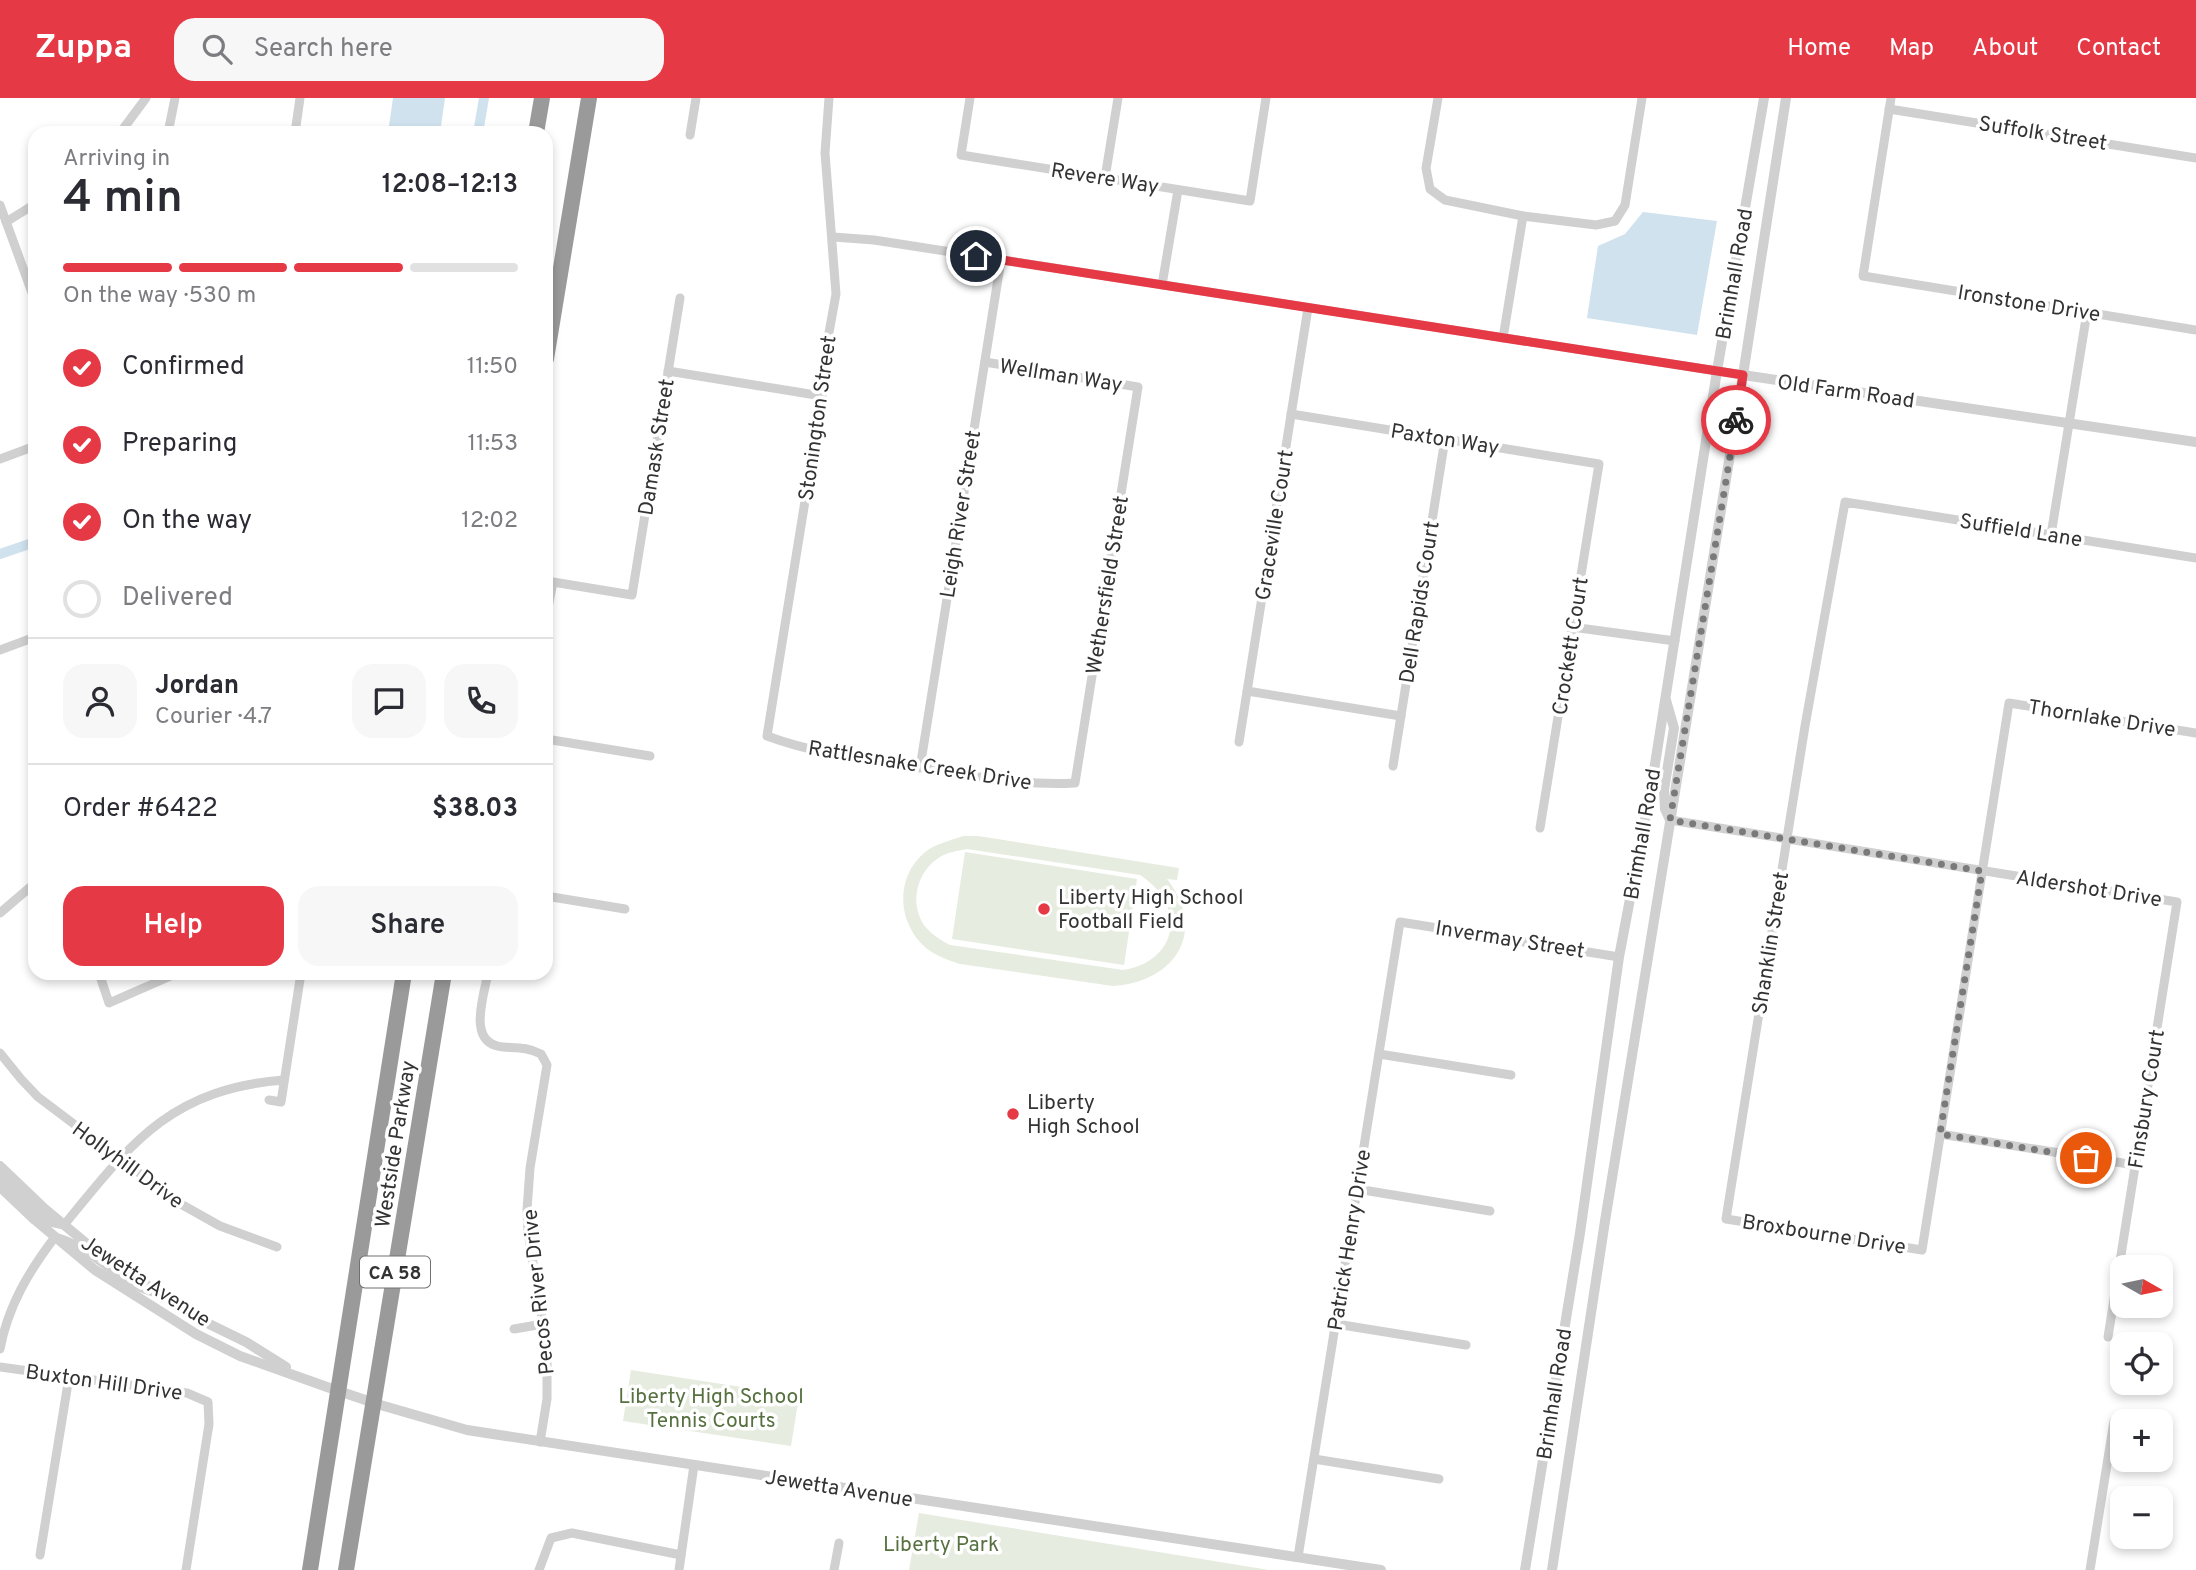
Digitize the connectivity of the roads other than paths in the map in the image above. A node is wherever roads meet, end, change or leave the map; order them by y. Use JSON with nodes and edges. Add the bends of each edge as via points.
{"nodes":[{"id":1,"x":146,"y":98,"type":"edge"},
{"id":2,"x":175,"y":98,"type":"edge"},
{"id":3,"x":300,"y":98,"type":"edge"},
{"id":4,"x":542,"y":98,"type":"edge"},
{"id":5,"x":589,"y":98,"type":"edge"},
{"id":6,"x":696,"y":98,"type":"edge"},
{"id":7,"x":829,"y":98,"type":"edge"},
{"id":8,"x":970,"y":98,"type":"edge"},
{"id":9,"x":1118,"y":98,"type":"edge"},
{"id":10,"x":1266,"y":98,"type":"edge"},
{"id":11,"x":1438,"y":98,"type":"edge"},
{"id":12,"x":1642,"y":98,"type":"edge"},
{"id":13,"x":1764,"y":98,"type":"edge"},
{"id":14,"x":1786,"y":98,"type":"edge"},
{"id":15,"x":1891,"y":98,"type":"edge"},
{"id":16,"x":1889,"y":109,"type":"junction"},
{"id":17,"x":125,"y":126,"type":"edge"},
{"id":18,"x":170,"y":126,"type":"edge"},
{"id":19,"x":296,"y":126,"type":"edge"},
{"id":20,"x":537,"y":126,"type":"edge"},
{"id":21,"x":690,"y":135,"type":"dead end"},
{"id":22,"x":2196,"y":158,"type":"edge"},
{"id":23,"x":1105,"y":178,"type":"junction"},
{"id":24,"x":1178,"y":190,"type":"junction"},
{"id":25,"x":0,"y":205,"type":"edge"},
{"id":26,"x":28,"y":208,"type":"edge"},
{"id":27,"x":1523,"y":216,"type":"junction"},
{"id":28,"x":6,"y":222,"type":"junction"},
{"id":29,"x":833,"y":237,"type":"junction"},
{"id":30,"x":1001,"y":260,"type":"junction"},
{"id":31,"x":28,"y":283,"type":"edge"},
{"id":32,"x":1162,"y":285,"type":"junction"},
{"id":33,"x":680,"y":298,"type":"dead end"},
{"id":34,"x":1308,"y":308,"type":"junction"},
{"id":35,"x":2087,"y":312,"type":"junction"},
{"id":36,"x":553,"y":317,"type":"edge"},
{"id":37,"x":2196,"y":330,"type":"edge"},
{"id":38,"x":1503,"y":338,"type":"junction"},
{"id":39,"x":985,"y":362,"type":"junction"},
{"id":40,"x":668,"y":371,"type":"junction"},
{"id":41,"x":1717,"y":372,"type":"junction"},
{"id":42,"x":1743,"y":375,"type":"junction"},
{"id":43,"x":1138,"y":387,"type":"joint"},
{"id":44,"x":822,"y":396,"type":"junction"},
{"id":45,"x":1292,"y":414,"type":"junction"},
{"id":46,"x":2069,"y":423,"type":"junction"},
{"id":47,"x":1445,"y":439,"type":"junction"},
{"id":48,"x":2196,"y":442,"type":"edge"},
{"id":49,"x":28,"y":449,"type":"edge"},
{"id":50,"x":0,"y":459,"type":"edge"},
{"id":51,"x":1599,"y":464,"type":"joint"},
{"id":52,"x":1845,"y":502,"type":"joint"},
{"id":53,"x":2051,"y":535,"type":"junction"},
{"id":54,"x":2196,"y":558,"type":"edge"},
{"id":55,"x":553,"y":582,"type":"edge"},
{"id":56,"x":1572,"y":627,"type":"junction"},
{"id":57,"x":28,"y":640,"type":"edge"},
{"id":58,"x":1675,"y":641,"type":"junction"},
{"id":59,"x":0,"y":650,"type":"edge"},
{"id":60,"x":1247,"y":691,"type":"junction"},
{"id":61,"x":1666,"y":697,"type":"junction"},
{"id":62,"x":1401,"y":716,"type":"junction"},
{"id":63,"x":2196,"y":733,"type":"edge"},
{"id":64,"x":767,"y":736,"type":"joint"},
{"id":65,"x":553,"y":740,"type":"edge"},
{"id":66,"x":1239,"y":742,"type":"dead end"},
{"id":67,"x":649,"y":756,"type":"dead end"},
{"id":68,"x":1393,"y":766,"type":"dead end"},
{"id":69,"x":920,"y":768,"type":"junction"},
{"id":70,"x":1075,"y":783,"type":"joint"},
{"id":71,"x":1670,"y":820,"type":"junction"},
{"id":72,"x":1540,"y":828,"type":"dead end"},
{"id":73,"x":1787,"y":839,"type":"junction"},
{"id":74,"x":1982,"y":871,"type":"junction"},
{"id":75,"x":28,"y":889,"type":"edge"},
{"id":76,"x":553,"y":897,"type":"edge"},
{"id":77,"x":2177,"y":902,"type":"joint"},
{"id":78,"x":625,"y":909,"type":"dead end"},
{"id":79,"x":0,"y":913,"type":"edge"},
{"id":80,"x":1400,"y":922,"type":"joint"},
{"id":81,"x":1619,"y":957,"type":"junction"},
{"id":82,"x":101,"y":980,"type":"edge"},
{"id":83,"x":160,"y":980,"type":"edge"},
{"id":84,"x":300,"y":980,"type":"edge"},
{"id":85,"x":403,"y":980,"type":"edge"},
{"id":86,"x":443,"y":980,"type":"edge"},
{"id":87,"x":487,"y":980,"type":"edge"},
{"id":88,"x":0,"y":1053,"type":"edge"},
{"id":89,"x":1379,"y":1054,"type":"junction"},
{"id":90,"x":1511,"y":1076,"type":"dead end"},
{"id":91,"x":284,"y":1080,"type":"junction"},
{"id":92,"x":269,"y":1100,"type":"dead end"},
{"id":93,"x":1940,"y":1134,"type":"junction"},
{"id":94,"x":118,"y":1158,"type":"junction"},
{"id":95,"x":2135,"y":1166,"type":"junction"},
{"id":96,"x":0,"y":1167,"type":"edge"},
{"id":97,"x":0,"y":1176,"type":"edge"},
{"id":98,"x":0,"y":1187,"type":"edge"},
{"id":99,"x":1357,"y":1189,"type":"junction"},
{"id":100,"x":1490,"y":1210,"type":"dead end"},
{"id":101,"x":1726,"y":1219,"type":"joint"},
{"id":102,"x":64,"y":1225,"type":"junction"},
{"id":103,"x":55,"y":1237,"type":"junction"},
{"id":104,"x":277,"y":1247,"type":"dead end"},
{"id":105,"x":159,"y":1293,"type":"junction"},
{"id":106,"x":543,"y":1324,"type":"junction"},
{"id":107,"x":1336,"y":1324,"type":"junction"},
{"id":108,"x":514,"y":1329,"type":"dead end"},
{"id":109,"x":2108,"y":1337,"type":"dead end"},
{"id":110,"x":1466,"y":1345,"type":"dead end"},
{"id":111,"x":0,"y":1349,"type":"edge"},
{"id":112,"x":0,"y":1367,"type":"edge"},
{"id":113,"x":69,"y":1377,"type":"junction"},
{"id":114,"x":303,"y":1377,"type":"junction"},
{"id":115,"x":540,"y":1442,"type":"junction"},
{"id":116,"x":2110,"y":1446,"type":"edge"},
{"id":117,"x":1314,"y":1459,"type":"junction"},
{"id":118,"x":694,"y":1465,"type":"junction"},
{"id":119,"x":1439,"y":1479,"type":"dead end"},
{"id":120,"x":839,"y":1543,"type":"dead end"},
{"id":121,"x":40,"y":1555,"type":"dead end"},
{"id":122,"x":681,"y":1555,"type":"junction"},
{"id":123,"x":1298,"y":1558,"type":"junction"},
{"id":124,"x":186,"y":1570,"type":"edge"},
{"id":125,"x":310,"y":1570,"type":"edge"},
{"id":126,"x":346,"y":1570,"type":"edge"},
{"id":127,"x":540,"y":1570,"type":"edge"},
{"id":128,"x":679,"y":1570,"type":"edge"},
{"id":129,"x":834,"y":1570,"type":"edge"},
{"id":130,"x":1381,"y":1570,"type":"edge"},
{"id":131,"x":1525,"y":1570,"type":"edge"},
{"id":132,"x":1552,"y":1570,"type":"edge"},
{"id":133,"x":2090,"y":1570,"type":"edge"}],
"edges":[{"from":1,"to":17,"type":"street"},
{"from":2,"to":18,"type":"street"},
{"from":3,"to":19,"type":"street"},
{"from":4,"to":20,"type":"highway"},
{"from":5,"to":36,"type":"highway"},
{"from":6,"to":21,"type":"street"},
{"from":7,"to":29,"type":"street","name":"Stonington Street","via":[[825,153]]},
{"from":8,"to":23,"type":"street","name":"Revere Way","via":[[961,155]]},
{"from":9,"to":23,"type":"street"},
{"from":10,"to":24,"type":"street","name":"Revere Way","via":[[1250,201]]},
{"from":11,"to":27,"type":"street","via":[[1426,168],[1430,189],[1445,200]]},
{"from":12,"to":27,"type":"street","via":[[1625,205],[1615,221],[1596,225]]},
{"from":13,"to":41,"type":"street","name":"Brimhall Road"},
{"from":14,"to":42,"type":"street","name":"Brimhall Road"},
{"from":15,"to":16,"type":"street"},
{"from":16,"to":22,"type":"street","name":"Suffolk Street"},
{"from":16,"to":35,"type":"street","name":"Ironstone Drive","via":[[1863,276]]},
{"from":23,"to":24,"type":"street","name":"Revere Way"},
{"from":24,"to":32,"type":"street"},
{"from":25,"to":28,"type":"street"},
{"from":26,"to":28,"type":"street"},
{"from":27,"to":38,"type":"street"},
{"from":28,"to":31,"type":"street"},
{"from":29,"to":30,"type":"street","name":"Old Farm Road"},
{"from":29,"to":44,"type":"street","name":"Stonington Street","via":[[836,294]]},
{"from":30,"to":32,"type":"street","name":"Old Farm Road"},
{"from":30,"to":39,"type":"street","name":"Leigh River Street"},
{"from":32,"to":34,"type":"street","name":"Old Farm Road"},
{"from":33,"to":40,"type":"street","name":"Damask Street"},
{"from":34,"to":38,"type":"street","name":"Old Farm Road"},
{"from":34,"to":45,"type":"street","name":"Graceville Court"},
{"from":35,"to":37,"type":"street","name":"Ironstone Drive"},
{"from":35,"to":46,"type":"street"},
{"from":38,"to":41,"type":"street","name":"Old Farm Road"},
{"from":39,"to":43,"type":"street","name":"Wellman Way"},
{"from":39,"to":69,"type":"street","name":"Leigh River Street"},
{"from":40,"to":44,"type":"street"},
{"from":40,"to":55,"type":"street","name":"Damask Street","via":[[632,595]]},
{"from":41,"to":42,"type":"street","name":"Old Farm Road"},
{"from":41,"to":58,"type":"street","name":"Brimhall Road"},
{"from":42,"to":46,"type":"street","name":"Old Farm Road"},
{"from":42,"to":71,"type":"street","name":"Brimhall Road"},
{"from":43,"to":70,"type":"street","name":"Wethersfield Street"},
{"from":44,"to":64,"type":"street","name":"Stonington Street"},
{"from":45,"to":47,"type":"street","name":"Paxton Way"},
{"from":45,"to":60,"type":"street","name":"Graceville Court"},
{"from":46,"to":48,"type":"street","name":"Old Farm Road"},
{"from":46,"to":53,"type":"street"},
{"from":47,"to":51,"type":"street","name":"Paxton Way"},
{"from":47,"to":62,"type":"street","name":"Dell Rapids Court"},
{"from":49,"to":50,"type":"street"},
{"from":51,"to":56,"type":"street","name":"Crockett Court"},
{"from":52,"to":53,"type":"street","name":"Suffield Lane"},
{"from":52,"to":73,"type":"street","name":"Shanklin Street"},
{"from":53,"to":54,"type":"street","name":"Suffield Lane"},
{"from":56,"to":58,"type":"street"},
{"from":56,"to":72,"type":"street","name":"Crockett Court"},
{"from":57,"to":59,"type":"street"},
{"from":58,"to":61,"type":"street","name":"Brimhall Road"},
{"from":60,"to":62,"type":"street"},
{"from":60,"to":66,"type":"street","name":"Graceville Court"},
{"from":61,"to":71,"type":"street","via":[[1674,727],[1664,789]]},
{"from":61,"to":81,"type":"street","name":"Brimhall Road"},
{"from":62,"to":68,"type":"street","name":"Dell Rapids Court"},
{"from":63,"to":74,"type":"street","name":"Thornlake Drive","via":[[2009,703]]},
{"from":64,"to":69,"type":"street","name":"Rattlesnake Creek Drive","via":[[814,751]]},
{"from":65,"to":67,"type":"street"},
{"from":69,"to":70,"type":"street","name":"Rattlesnake Creek Drive","via":[[1026,783]]},
{"from":71,"to":73,"type":"street","name":"Aldershot Drive"},
{"from":71,"to":132,"type":"street","name":"Brimhall Road"},
{"from":73,"to":74,"type":"street","name":"Aldershot Drive"},
{"from":73,"to":101,"type":"street","name":"Shanklin Street"},
{"from":74,"to":77,"type":"street","name":"Aldershot Drive"},
{"from":74,"to":93,"type":"street"},
{"from":75,"to":79,"type":"street"},
{"from":76,"to":78,"type":"street"},
{"from":77,"to":95,"type":"street","name":"Finsbury Court"},
{"from":80,"to":81,"type":"street","name":"Invermay Street"},
{"from":80,"to":89,"type":"street","name":"Patrick Henry Drive"},
{"from":81,"to":131,"type":"street","name":"Brimhall Road"},
{"from":82,"to":83,"type":"street","via":[[109,1003]]},
{"from":84,"to":91,"type":"street"},
{"from":85,"to":125,"type":"highway","name":"Westside Parkway","number":"CA 58"},
{"from":86,"to":126,"type":"highway","name":"Westside Parkway","number":"CA 58"},
{"from":87,"to":106,"type":"street","name":"Pecos River Drive","via":[[479,1024],[484,1037],[497,1046],[526,1047],[545,1059],[547,1073],[527,1210]]},
{"from":88,"to":94,"type":"street","name":"Hollyhill Drive","via":[[38,1097]]},
{"from":89,"to":90,"type":"street"},
{"from":89,"to":99,"type":"street","name":"Patrick Henry Drive"},
{"from":91,"to":92,"type":"street","via":[[281,1102]]},
{"from":91,"to":94,"type":"street","via":[[240,1086],[193,1102],[154,1126]]},
{"from":93,"to":95,"type":"street"},
{"from":93,"to":101,"type":"street","name":"Broxbourne Drive","via":[[1922,1250]]},
{"from":94,"to":102,"type":"street"},
{"from":94,"to":104,"type":"street","name":"Hollyhill Drive","via":[[198,1215]]},
{"from":95,"to":109,"type":"street","name":"Finsbury Court"},
{"from":96,"to":102,"type":"street","name":"Jewetta Avenue"},
{"from":97,"to":102,"type":"street","via":[[50,1222]]},
{"from":98,"to":103,"type":"street","name":"Jewetta Avenue"},
{"from":99,"to":100,"type":"street"},
{"from":99,"to":107,"type":"street","name":"Patrick Henry Drive"},
{"from":102,"to":105,"type":"street","name":"Jewetta Avenue","via":[[104,1258]]},
{"from":103,"to":105,"type":"street","via":[[69,1240],[137,1287]]},
{"from":103,"to":111,"type":"street","via":[[18,1294]]},
{"from":103,"to":114,"type":"street","name":"Jewetta Avenue","via":[[95,1270],[196,1334],[240,1356]]},
{"from":105,"to":114,"type":"street","name":"Jewetta Avenue"},
{"from":106,"to":108,"type":"street"},
{"from":106,"to":115,"type":"street","name":"Pecos River Drive","via":[[548,1374]]},
{"from":107,"to":110,"type":"street"},
{"from":107,"to":117,"type":"street","name":"Patrick Henry Drive"},
{"from":112,"to":113,"type":"street","name":"Buxton Hill Drive"},
{"from":113,"to":121,"type":"street"},
{"from":113,"to":124,"type":"street","name":"Buxton Hill Drive","via":[[187,1393],[208,1402],[209,1424]]},
{"from":114,"to":115,"type":"street","name":"Jewetta Avenue","via":[[467,1430]]},
{"from":115,"to":118,"type":"street","name":"Jewetta Avenue"},
{"from":116,"to":133,"type":"street"},
{"from":117,"to":119,"type":"street"},
{"from":117,"to":123,"type":"street","name":"Patrick Henry Drive"},
{"from":118,"to":122,"type":"street"},
{"from":118,"to":123,"type":"street","name":"Jewetta Avenue"},
{"from":120,"to":129,"type":"street"},
{"from":122,"to":127,"type":"street","via":[[572,1533],[551,1538]]},
{"from":122,"to":128,"type":"street"},
{"from":123,"to":130,"type":"street","name":"Jewetta Avenue"}]}
